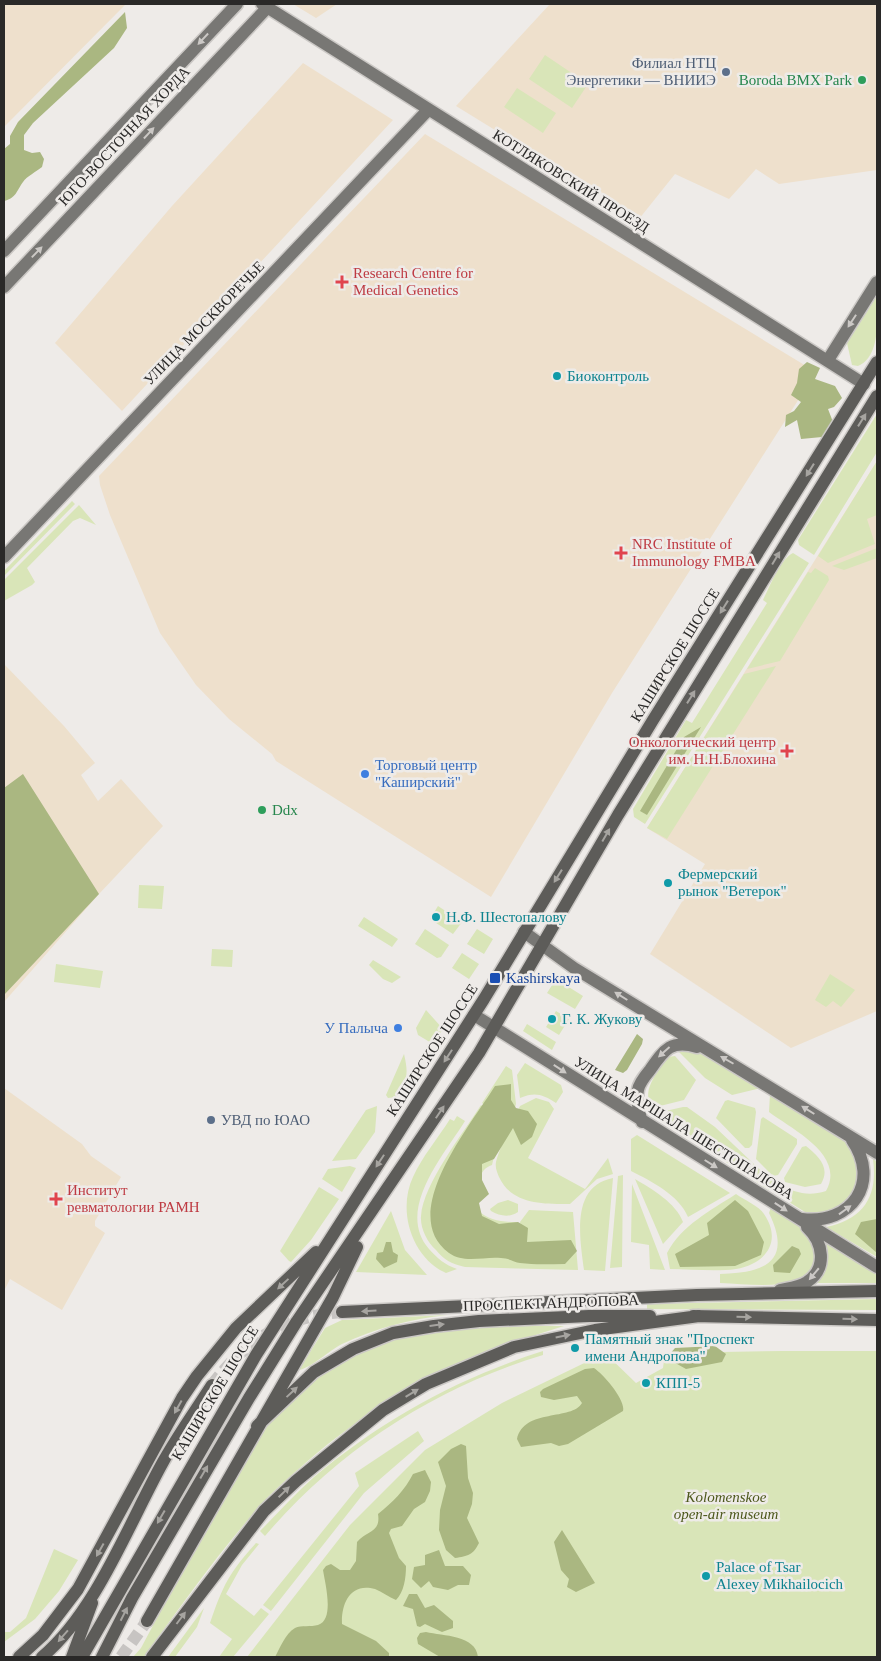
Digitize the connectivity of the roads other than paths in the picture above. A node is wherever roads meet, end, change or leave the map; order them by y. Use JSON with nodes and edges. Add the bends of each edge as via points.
{"nodes":[{"id":1,"x":237,"y":4,"type":"edge"},
{"id":2,"x":265,"y":6,"type":"edge"},
{"id":3,"x":428,"y":110,"type":"junction"},
{"id":4,"x":4,"y":251,"type":"edge"},
{"id":5,"x":877,"y":282,"type":"edge"},
{"id":6,"x":4,"y":287,"type":"edge"},
{"id":7,"x":828,"y":360,"type":"junction"},
{"id":8,"x":877,"y":362,"type":"edge"},
{"id":9,"x":864,"y":384,"type":"junction"},
{"id":10,"x":877,"y":396,"type":"edge"},
{"id":11,"x":4,"y":557,"type":"edge"},
{"id":12,"x":524,"y":932,"type":"junction"},
{"id":13,"x":543,"y":945,"type":"junction"},
{"id":14,"x":474,"y":1015,"type":"junction"},
{"id":15,"x":495,"y":1028,"type":"junction"},
{"id":16,"x":709,"y":1050,"type":"junction"},
{"id":17,"x":642,"y":1122,"type":"junction"},
{"id":18,"x":849,"y":1136,"type":"junction"},
{"id":19,"x":877,"y":1153,"type":"edge"},
{"id":20,"x":380,"y":1202,"type":"junction"},
{"id":21,"x":798,"y":1218,"type":"junction"},
{"id":22,"x":330,"y":1238,"type":"junction"},
{"id":23,"x":877,"y":1267,"type":"edge"},
{"id":24,"x":877,"y":1291,"type":"edge"},
{"id":25,"x":768,"y":1293,"type":"junction"},
{"id":26,"x":342,"y":1312,"type":"tunnel mouth"},
{"id":27,"x":699,"y":1316,"type":"junction"},
{"id":28,"x":877,"y":1320,"type":"edge"},
{"id":29,"x":212,"y":1385,"type":"tunnel mouth"},
{"id":30,"x":257,"y":1426,"type":"junction"},
{"id":31,"x":100,"y":1582,"type":"junction"},
{"id":32,"x":147,"y":1621,"type":"tunnel mouth"},
{"id":33,"x":19,"y":1657,"type":"edge"},
{"id":34,"x":42,"y":1657,"type":"edge"},
{"id":35,"x":72,"y":1657,"type":"edge"},
{"id":36,"x":82,"y":1657,"type":"edge"},
{"id":37,"x":102,"y":1657,"type":"edge"},
{"id":38,"x":152,"y":1657,"type":"edge"}],
"edges":[{"from":1,"to":4,"type":"main road","name":"ЮГО-ВОСТОЧНАЯ ХОРДА","one_way":true},
{"from":2,"to":3,"type":"main road","name":"КОТЛЯКОВСКИЙ ПРОЕЗД"},
{"from":6,"to":2,"type":"main road","name":"ЮГО-ВОСТОЧНАЯ ХОРДА","one_way":true},
{"from":3,"to":7,"type":"main road","name":"КОТЛЯКОВСКИЙ ПРОЕЗД"},
{"from":3,"to":11,"type":"main road","name":"УЛИЦА МОСКВОРЕЧЬЕ"},
{"from":5,"to":7,"type":"main road","one_way":true},
{"from":7,"to":9,"type":"main road","name":"КОТЛЯКОВСКИЙ ПРОЕЗД"},
{"from":8,"to":9,"type":"main road","name":"КАШИРСКОЕ ШОССЕ"},
{"from":9,"to":12,"type":"main road","name":"КАШИРСКОЕ ШОССЕ","one_way":true},
{"from":13,"to":10,"type":"main road","name":"КАШИРСКОЕ ШОССЕ","one_way":true,"via":[[618,815]]},
{"from":12,"to":13,"type":"main road"},
{"from":12,"to":14,"type":"main road","name":"КАШИРСКОЕ ШОССЕ"},
{"from":13,"to":15,"type":"main road","name":"КАШИРСКОЕ ШОССЕ"},
{"from":16,"to":13,"type":"main road","one_way":true,"via":[[574,968]]},
{"from":14,"to":15,"type":"main road","name":"УЛИЦА МАРШАЛА ШЕСТОПАЛОВА"},
{"from":14,"to":22,"type":"main road","name":"КАШИРСКОЕ ШОССЕ","one_way":true},
{"from":15,"to":17,"type":"main road","name":"УЛИЦА МАРШАЛА ШЕСТОПАЛОВА","one_way":true},
{"from":20,"to":15,"type":"main road","name":"КАШИРСКОЕ ШОССЕ","one_way":true},
{"from":16,"to":17,"type":"main road","one_way":true,"via":[[684,1043],[669,1047],[661,1054],[638,1088]]},
{"from":18,"to":16,"type":"main road","one_way":true},
{"from":17,"to":21,"type":"main road","name":"УЛИЦА МАРШАЛА ШЕСТОПАЛОВА","one_way":true},
{"from":18,"to":19,"type":"main road"},
{"from":21,"to":18,"type":"main road","one_way":true,"via":[[835,1217],[850,1208],[858,1196],[863,1183],[864,1164],[860,1151]]},
{"from":20,"to":30,"type":"main road","via":[[333,1296]]},
{"from":37,"to":20,"type":"main road","name":"КАШИРСКОЕ ШОССЕ","one_way":true,"via":[[132,1598],[248,1398]]},
{"from":21,"to":23,"type":"main road","name":"УЛИЦА МАРШАЛА ШЕСТОПАЛОВА"},
{"from":21,"to":25,"type":"main road","one_way":true,"via":[[818,1241],[822,1259],[819,1268],[807,1282]]},
{"from":22,"to":33,"type":"main road","one_way":true,"via":[[236,1328],[197,1376],[78,1589],[43,1635]]},
{"from":22,"to":36,"type":"main road","name":"КАШИРСКОЕ ШОССЕ","one_way":true,"via":[[206,1439]]},
{"from":24,"to":25,"type":"main road","name":"ПРОСПЕКТ АНДРОПОВА"},
{"from":25,"to":26,"type":"main road","name":"ПРОСПЕКТ АНДРОПОВА","one_way":true},
{"from":27,"to":28,"type":"main road","name":"ПРОСПЕКТ АНДРОПОВА","one_way":true},
{"from":30,"to":27,"type":"main road","name":"ПРОСПЕКТ АНДРОПОВА","one_way":true,"via":[[314,1372],[353,1349],[393,1333],[479,1321]]},
{"from":38,"to":27,"type":"main road","one_way":true,"via":[[264,1512],[296,1481],[383,1410],[426,1384],[514,1347],[595,1330]]},
{"from":29,"to":31,"type":"main road","name":"КАШИРСКОЕ ШОССЕ","via":[[164,1460]]},
{"from":30,"to":32,"type":"main road"},
{"from":31,"to":34,"type":"main road","one_way":true,"via":[[70,1628]]},
{"from":31,"to":35,"type":"main road"}]}
